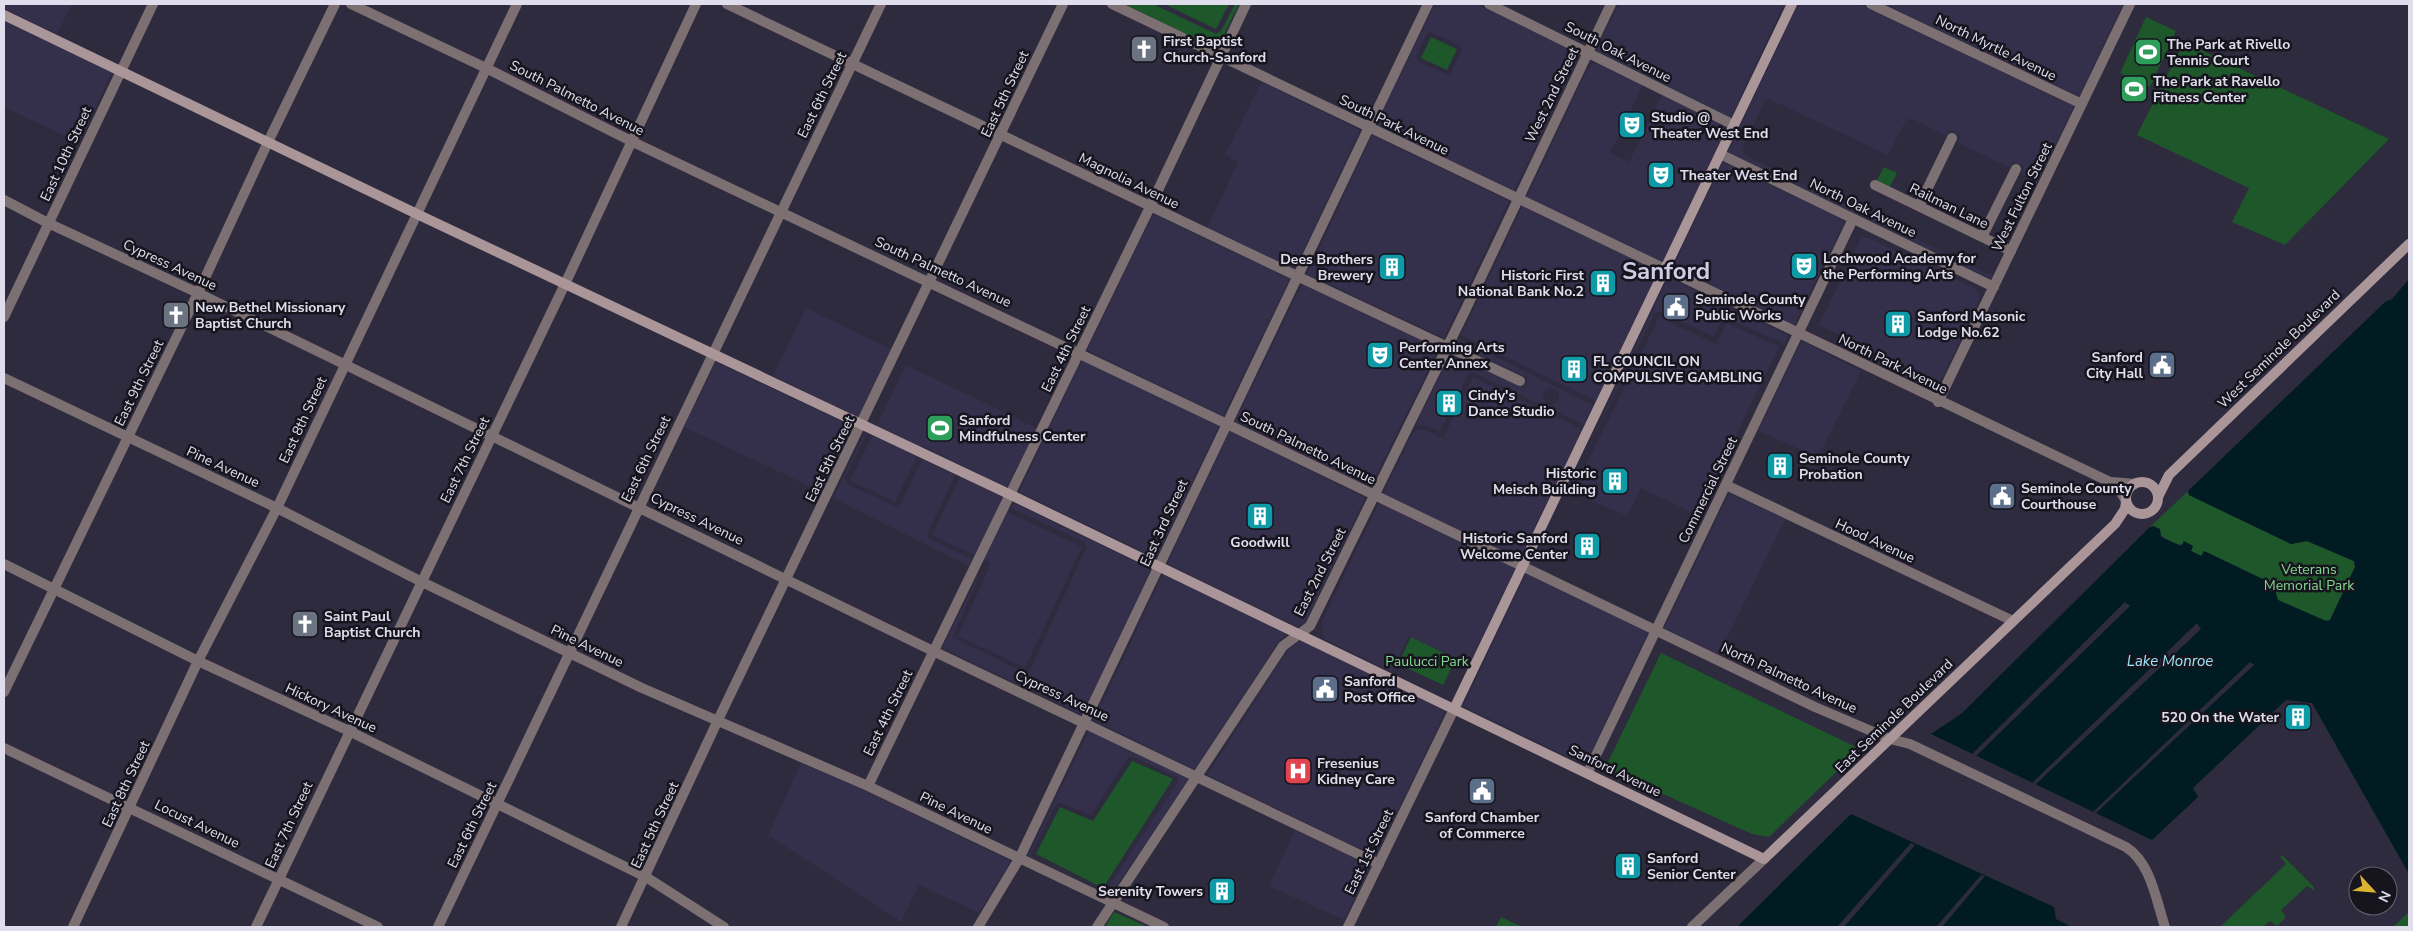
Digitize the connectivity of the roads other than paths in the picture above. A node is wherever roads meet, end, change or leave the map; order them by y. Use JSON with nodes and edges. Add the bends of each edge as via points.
{"nodes":[{"id":1,"x":153,"y":4,"type":"edge"},
{"id":2,"x":335,"y":4,"type":"edge"},
{"id":3,"x":351,"y":4,"type":"edge"},
{"id":4,"x":516,"y":4,"type":"edge"},
{"id":5,"x":696,"y":4,"type":"edge"},
{"id":6,"x":727,"y":4,"type":"edge"},
{"id":7,"x":881,"y":4,"type":"edge"},
{"id":8,"x":1063,"y":4,"type":"edge"},
{"id":9,"x":1112,"y":4,"type":"edge"},
{"id":10,"x":1246,"y":4,"type":"edge"},
{"id":11,"x":1428,"y":4,"type":"edge"},
{"id":12,"x":1489,"y":4,"type":"edge"},
{"id":13,"x":1611,"y":4,"type":"edge"},
{"id":14,"x":1792,"y":4,"type":"edge"},
{"id":15,"x":1871,"y":4,"type":"edge"},
{"id":16,"x":2130,"y":4,"type":"edge"},
{"id":17,"x":4,"y":15,"type":"edge"},
{"id":18,"x":1588,"y":52,"type":"junction"},
{"id":19,"x":1220,"y":56,"type":"junction"},
{"id":20,"x":852,"y":65,"type":"junction"},
{"id":21,"x":486,"y":68,"type":"junction"},
{"id":22,"x":121,"y":70,"type":"junction"},
{"id":23,"x":2082,"y":104,"type":"junction"},
{"id":24,"x":1734,"y":125,"type":"junction"},
{"id":25,"x":1368,"y":127,"type":"junction"},
{"id":26,"x":1001,"y":134,"type":"junction"},
{"id":27,"x":1952,"y":138,"type":"dead end"},
{"id":28,"x":268,"y":142,"type":"junction"},
{"id":29,"x":633,"y":142,"type":"junction"},
{"id":30,"x":1720,"y":154,"type":"junction"},
{"id":31,"x":2016,"y":169,"type":"dead end"},
{"id":32,"x":1875,"y":185,"type":"dead end"},
{"id":33,"x":1517,"y":199,"type":"junction"},
{"id":34,"x":4,"y":200,"type":"edge"},
{"id":35,"x":1919,"y":206,"type":"junction"},
{"id":36,"x":1150,"y":207,"type":"junction"},
{"id":37,"x":781,"y":212,"type":"junction"},
{"id":38,"x":417,"y":214,"type":"junction"},
{"id":39,"x":1853,"y":219,"type":"junction"},
{"id":40,"x":48,"y":223,"type":"junction"},
{"id":41,"x":1982,"y":237,"type":"junction"},
{"id":42,"x":2409,"y":244,"type":"edge"},
{"id":43,"x":2011,"y":251,"type":"junction"},
{"id":44,"x":1665,"y":269,"type":"junction"},
{"id":45,"x":1299,"y":276,"type":"junction"},
{"id":46,"x":931,"y":281,"type":"junction"},
{"id":47,"x":565,"y":284,"type":"junction"},
{"id":48,"x":1994,"y":287,"type":"junction"},
{"id":49,"x":198,"y":293,"type":"junction"},
{"id":50,"x":4,"y":317,"type":"edge"},
{"id":51,"x":1797,"y":334,"type":"junction"},
{"id":52,"x":1447,"y":346,"type":"junction"},
{"id":53,"x":1079,"y":353,"type":"junction"},
{"id":54,"x":713,"y":354,"type":"junction"},
{"id":55,"x":344,"y":364,"type":"junction"},
{"id":56,"x":4,"y":378,"type":"edge"},
{"id":57,"x":1520,"y":380,"type":"dead end"},
{"id":58,"x":1938,"y":402,"type":"junction"},
{"id":59,"x":1227,"y":424,"type":"junction"},
{"id":60,"x":862,"y":425,"type":"junction"},
{"id":61,"x":492,"y":434,"type":"junction"},
{"id":62,"x":128,"y":438,"type":"junction"},
{"id":63,"x":2169,"y":475,"type":"junction"},
{"id":64,"x":2110,"y":482,"type":"junction"},
{"id":65,"x":2140,"y":483,"type":"junction"},
{"id":66,"x":1726,"y":485,"type":"junction"},
{"id":67,"x":1010,"y":495,"type":"junction"},
{"id":68,"x":1373,"y":496,"type":"junction"},
{"id":69,"x":2158,"y":497,"type":"junction"},
{"id":70,"x":2126,"y":502,"type":"junction"},
{"id":71,"x":638,"y":506,"type":"junction"},
{"id":72,"x":277,"y":508,"type":"junction"},
{"id":73,"x":2141,"y":514,"type":"junction"},
{"id":74,"x":2115,"y":524,"type":"junction"},
{"id":75,"x":4,"y":564,"type":"edge"},
{"id":76,"x":1159,"y":566,"type":"junction"},
{"id":77,"x":1523,"y":566,"type":"junction"},
{"id":78,"x":788,"y":579,"type":"junction"},
{"id":79,"x":420,"y":581,"type":"junction"},
{"id":80,"x":55,"y":590,"type":"junction"},
{"id":81,"x":2012,"y":621,"type":"junction"},
{"id":82,"x":1656,"y":630,"type":"junction"},
{"id":83,"x":1300,"y":634,"type":"junction"},
{"id":84,"x":934,"y":650,"type":"junction"},
{"id":85,"x":568,"y":653,"type":"junction"},
{"id":86,"x":198,"y":661,"type":"junction"},
{"id":87,"x":4,"y":692,"type":"edge"},
{"id":88,"x":1454,"y":708,"type":"junction"},
{"id":89,"x":718,"y":720,"type":"junction"},
{"id":90,"x":1086,"y":723,"type":"junction"},
{"id":91,"x":349,"y":731,"type":"junction"},
{"id":92,"x":1890,"y":739,"type":"junction"},
{"id":93,"x":4,"y":748,"type":"edge"},
{"id":94,"x":1588,"y":772,"type":"junction"},
{"id":95,"x":1198,"y":777,"type":"junction"},
{"id":96,"x":868,"y":786,"type":"junction"},
{"id":97,"x":497,"y":805,"type":"junction"},
{"id":98,"x":130,"y":807,"type":"junction"},
{"id":99,"x":1020,"y":859,"type":"junction"},
{"id":100,"x":1764,"y":859,"type":"junction"},
{"id":101,"x":1379,"y":864,"type":"junction"},
{"id":102,"x":646,"y":877,"type":"junction"},
{"id":103,"x":279,"y":878,"type":"junction"},
{"id":104,"x":1113,"y":902,"type":"junction"},
{"id":105,"x":73,"y":927,"type":"edge"},
{"id":106,"x":256,"y":927,"type":"edge"},
{"id":107,"x":378,"y":927,"type":"edge"},
{"id":108,"x":438,"y":927,"type":"edge"},
{"id":109,"x":621,"y":927,"type":"edge"},
{"id":110,"x":724,"y":927,"type":"edge"},
{"id":111,"x":978,"y":927,"type":"edge"},
{"id":112,"x":1097,"y":927,"type":"edge"},
{"id":113,"x":1164,"y":927,"type":"edge"},
{"id":114,"x":1348,"y":927,"type":"edge"},
{"id":115,"x":1692,"y":927,"type":"edge"},
{"id":116,"x":2165,"y":927,"type":"edge"}],
"edges":[{"from":1,"to":22,"type":"street","name":"East 10th Street"},
{"from":2,"to":28,"type":"street","name":"East 9th Street"},
{"from":3,"to":21,"type":"street","name":"South Palmetto Avenue"},
{"from":4,"to":21,"type":"street","name":"East 8th Street"},
{"from":5,"to":29,"type":"street","name":"East 7th Street"},
{"from":6,"to":20,"type":"street","name":"Magnolia Avenue"},
{"from":7,"to":20,"type":"street","name":"East 6th Street"},
{"from":8,"to":26,"type":"street","name":"East 5th Street"},
{"from":9,"to":19,"type":"street","name":"South Park Avenue"},
{"from":10,"to":19,"type":"street","name":"East 4th Street"},
{"from":11,"to":25,"type":"street","name":"East 3rd Street"},
{"from":12,"to":18,"type":"street","name":"South Oak Avenue"},
{"from":13,"to":18,"type":"street","name":"West 2nd Street"},
{"from":14,"to":24,"type":"main road"},
{"from":15,"to":23,"type":"street","name":"North Myrtle Avenue"},
{"from":16,"to":23,"type":"street","name":"West Fulton Street"},
{"from":17,"to":22,"type":"main road","name":"Sanford Avenue"},
{"from":18,"to":24,"type":"street","name":"South Oak Avenue"},
{"from":18,"to":33,"type":"street","name":"West 2nd Street"},
{"from":19,"to":25,"type":"street","name":"South Park Avenue"},
{"from":19,"to":36,"type":"street","name":"East 4th Street"},
{"from":20,"to":26,"type":"street","name":"Magnolia Avenue"},
{"from":20,"to":37,"type":"street","name":"East 6th Street"},
{"from":21,"to":29,"type":"street","name":"South Palmetto Avenue"},
{"from":21,"to":38,"type":"street","name":"East 8th Street"},
{"from":22,"to":28,"type":"main road","name":"Sanford Avenue"},
{"from":22,"to":40,"type":"street","name":"East 10th Street"},
{"from":23,"to":43,"type":"street","name":"West Fulton Street"},
{"from":24,"to":30,"type":"main road"},
{"from":25,"to":33,"type":"street","name":"South Park Avenue"},
{"from":25,"to":45,"type":"street","name":"East 3rd Street"},
{"from":26,"to":36,"type":"street","name":"Magnolia Avenue"},
{"from":26,"to":46,"type":"street","name":"East 5th Street"},
{"from":27,"to":35,"type":"street"},
{"from":28,"to":38,"type":"main road","name":"Sanford Avenue"},
{"from":28,"to":49,"type":"street","name":"East 9th Street"},
{"from":29,"to":37,"type":"street","name":"South Palmetto Avenue"},
{"from":29,"to":47,"type":"street","name":"East 7th Street"},
{"from":30,"to":39,"type":"street","name":"North Oak Avenue"},
{"from":30,"to":44,"type":"main road"},
{"from":31,"to":41,"type":"street"},
{"from":32,"to":35,"type":"street","name":"Railman Lane"},
{"from":33,"to":44,"type":"street","name":"South Park Avenue"},
{"from":33,"to":52,"type":"street","name":"East 2nd Street"},
{"from":34,"to":40,"type":"street","name":"Cypress Avenue"},
{"from":35,"to":41,"type":"street","name":"Railman Lane"},
{"from":36,"to":45,"type":"street","name":"Magnolia Avenue"},
{"from":36,"to":53,"type":"street","name":"East 4th Street"},
{"from":37,"to":46,"type":"street","name":"South Palmetto Avenue"},
{"from":37,"to":54,"type":"street","name":"East 6th Street"},
{"from":38,"to":47,"type":"main road","name":"Sanford Avenue"},
{"from":38,"to":55,"type":"street","name":"East 8th Street"},
{"from":39,"to":48,"type":"street","name":"North Oak Avenue"},
{"from":39,"to":51,"type":"street","name":"Commercial Street"},
{"from":40,"to":49,"type":"street","name":"Cypress Avenue"},
{"from":40,"to":50,"type":"street","name":"East 10th Street"},
{"from":41,"to":43,"type":"street","name":"Railman Lane"},
{"from":42,"to":63,"type":"main road","name":"West Seminole Boulevard"},
{"from":43,"to":48,"type":"street","name":"West Fulton Street"},
{"from":44,"to":51,"type":"street","name":"North Park Avenue"},
{"from":44,"to":77,"type":"main road"},
{"from":45,"to":52,"type":"street","name":"Magnolia Avenue"},
{"from":45,"to":59,"type":"street","name":"East 3rd Street"},
{"from":46,"to":53,"type":"street","name":"South Palmetto Avenue"},
{"from":46,"to":60,"type":"street","name":"East 5th Street"},
{"from":47,"to":54,"type":"main road","name":"Sanford Avenue"},
{"from":47,"to":61,"type":"street","name":"East 7th Street"},
{"from":48,"to":58,"type":"street","name":"West Fulton Street"},
{"from":49,"to":55,"type":"street","name":"Cypress Avenue"},
{"from":49,"to":62,"type":"street","name":"East 9th Street"},
{"from":51,"to":58,"type":"street","name":"North Park Avenue"},
{"from":51,"to":66,"type":"street","name":"Commercial Street"},
{"from":52,"to":57,"type":"street","name":"Magnolia Avenue"},
{"from":52,"to":68,"type":"street","name":"East 2nd Street"},
{"from":53,"to":59,"type":"street","name":"South Palmetto Avenue"},
{"from":53,"to":67,"type":"street","name":"East 4th Street"},
{"from":54,"to":60,"type":"main road","name":"Sanford Avenue"},
{"from":54,"to":71,"type":"street","name":"East 6th Street"},
{"from":55,"to":61,"type":"street","name":"Cypress Avenue"},
{"from":55,"to":72,"type":"street","name":"East 8th Street"},
{"from":56,"to":62,"type":"street","name":"Pine Avenue"},
{"from":58,"to":64,"type":"street","name":"North Park Avenue"},
{"from":59,"to":68,"type":"street","name":"South Palmetto Avenue"},
{"from":59,"to":76,"type":"street","name":"East 3rd Street"},
{"from":60,"to":67,"type":"main road","name":"Sanford Avenue"},
{"from":60,"to":78,"type":"street","name":"East 5th Street"},
{"from":61,"to":71,"type":"street","name":"Cypress Avenue"},
{"from":61,"to":79,"type":"street","name":"East 7th Street"},
{"from":62,"to":72,"type":"street","name":"Pine Avenue"},
{"from":62,"to":80,"type":"street","name":"East 9th Street"},
{"from":63,"to":65,"type":"main road","name":"West Seminole Boulevard"},
{"from":63,"to":69,"type":"main road","name":"West Seminole Boulevard"},
{"from":64,"to":65,"type":"street"},
{"from":64,"to":70,"type":"street"},
{"from":65,"to":69,"type":"main road","via":[[2154,488]]},
{"from":65,"to":70,"type":"main road","via":[[2128,490]]},
{"from":66,"to":81,"type":"street","name":"Hood Avenue"},
{"from":66,"to":82,"type":"street","name":"Commercial Street"},
{"from":67,"to":76,"type":"main road","name":"Sanford Avenue"},
{"from":67,"to":84,"type":"street","name":"East 4th Street"},
{"from":68,"to":77,"type":"street","name":"South Palmetto Avenue"},
{"from":68,"to":83,"type":"street","name":"East 2nd Street","via":[[1310,626]]},
{"from":69,"to":73,"type":"main road","name":"West Seminole Boulevard","via":[[2151,511]]},
{"from":70,"to":73,"type":"main road","via":[[2131,510]]},
{"from":70,"to":74,"type":"main road","name":"East Seminole Boulevard"},
{"from":71,"to":78,"type":"street","name":"Cypress Avenue"},
{"from":71,"to":85,"type":"street","name":"East 6th Street"},
{"from":72,"to":79,"type":"street","name":"Pine Avenue"},
{"from":72,"to":86,"type":"street","name":"East 8th Street"},
{"from":73,"to":74,"type":"main road","name":"East Seminole Boulevard"},
{"from":74,"to":81,"type":"main road","name":"East Seminole Boulevard"},
{"from":75,"to":80,"type":"street","name":"Hickory Avenue"},
{"from":76,"to":83,"type":"main road","name":"Sanford Avenue"},
{"from":76,"to":90,"type":"street","name":"East 3rd Street"},
{"from":77,"to":82,"type":"street","name":"North Palmetto Avenue"},
{"from":77,"to":88,"type":"main road"},
{"from":78,"to":84,"type":"street","name":"Cypress Avenue"},
{"from":78,"to":89,"type":"street","name":"East 5th Street"},
{"from":79,"to":85,"type":"street","name":"Pine Avenue"},
{"from":79,"to":91,"type":"street","name":"East 7th Street"},
{"from":80,"to":86,"type":"street","name":"Hickory Avenue"},
{"from":80,"to":87,"type":"street","name":"East 9th Street"},
{"from":81,"to":92,"type":"main road","name":"East Seminole Boulevard"},
{"from":82,"to":92,"type":"street","name":"North Palmetto Avenue"},
{"from":82,"to":94,"type":"street","name":"Commercial Street"},
{"from":83,"to":88,"type":"main road","name":"Sanford Avenue"},
{"from":83,"to":95,"type":"street","name":"East 2nd Street","via":[[1283,646]]},
{"from":84,"to":90,"type":"street","name":"Cypress Avenue"},
{"from":84,"to":96,"type":"street","name":"East 4th Street"},
{"from":85,"to":89,"type":"street","name":"Pine Avenue"},
{"from":85,"to":97,"type":"street","name":"East 6th Street"},
{"from":86,"to":91,"type":"street","name":"Hickory Avenue"},
{"from":86,"to":98,"type":"street","name":"East 8th Street"},
{"from":88,"to":94,"type":"main road","name":"Sanford Avenue"},
{"from":88,"to":101,"type":"street","name":"East 1st Street"},
{"from":89,"to":96,"type":"street","name":"Pine Avenue"},
{"from":89,"to":102,"type":"street","name":"East 5th Street"},
{"from":90,"to":95,"type":"street","name":"Cypress Avenue"},
{"from":90,"to":99,"type":"street","name":"East 3rd Street"},
{"from":91,"to":97,"type":"street","name":"Hickory Avenue"},
{"from":91,"to":103,"type":"street","name":"East 7th Street"},
{"from":92,"to":100,"type":"main road","name":"East Seminole Boulevard"},
{"from":92,"to":116,"type":"street","name":"North Palmetto Avenue","via":[[1910,744],[2135,853],[2144,863]]},
{"from":93,"to":98,"type":"street","name":"Locust Avenue"},
{"from":94,"to":100,"type":"main road","name":"Sanford Avenue"},
{"from":95,"to":101,"type":"street","name":"Cypress Avenue"},
{"from":95,"to":104,"type":"street","name":"East 2nd Street"},
{"from":96,"to":99,"type":"street","name":"Pine Avenue"},
{"from":97,"to":102,"type":"street","name":"Hickory Avenue"},
{"from":97,"to":108,"type":"street","name":"East 6th Street"},
{"from":98,"to":103,"type":"street","name":"Locust Avenue"},
{"from":98,"to":105,"type":"street","name":"East 8th Street"},
{"from":99,"to":104,"type":"street","name":"Pine Avenue"},
{"from":99,"to":111,"type":"street","name":"East 3rd Street"},
{"from":100,"to":115,"type":"street","name":"East Seminole Boulevard"},
{"from":101,"to":114,"type":"street","name":"East 1st Street"},
{"from":102,"to":109,"type":"street","name":"East 5th Street"},
{"from":102,"to":110,"type":"street","name":"Hickory Avenue"},
{"from":103,"to":106,"type":"street","name":"East 7th Street"},
{"from":103,"to":107,"type":"street","name":"Locust Avenue"},
{"from":104,"to":112,"type":"street","name":"East 2nd Street"},
{"from":104,"to":113,"type":"street","name":"Pine Avenue"}]}
